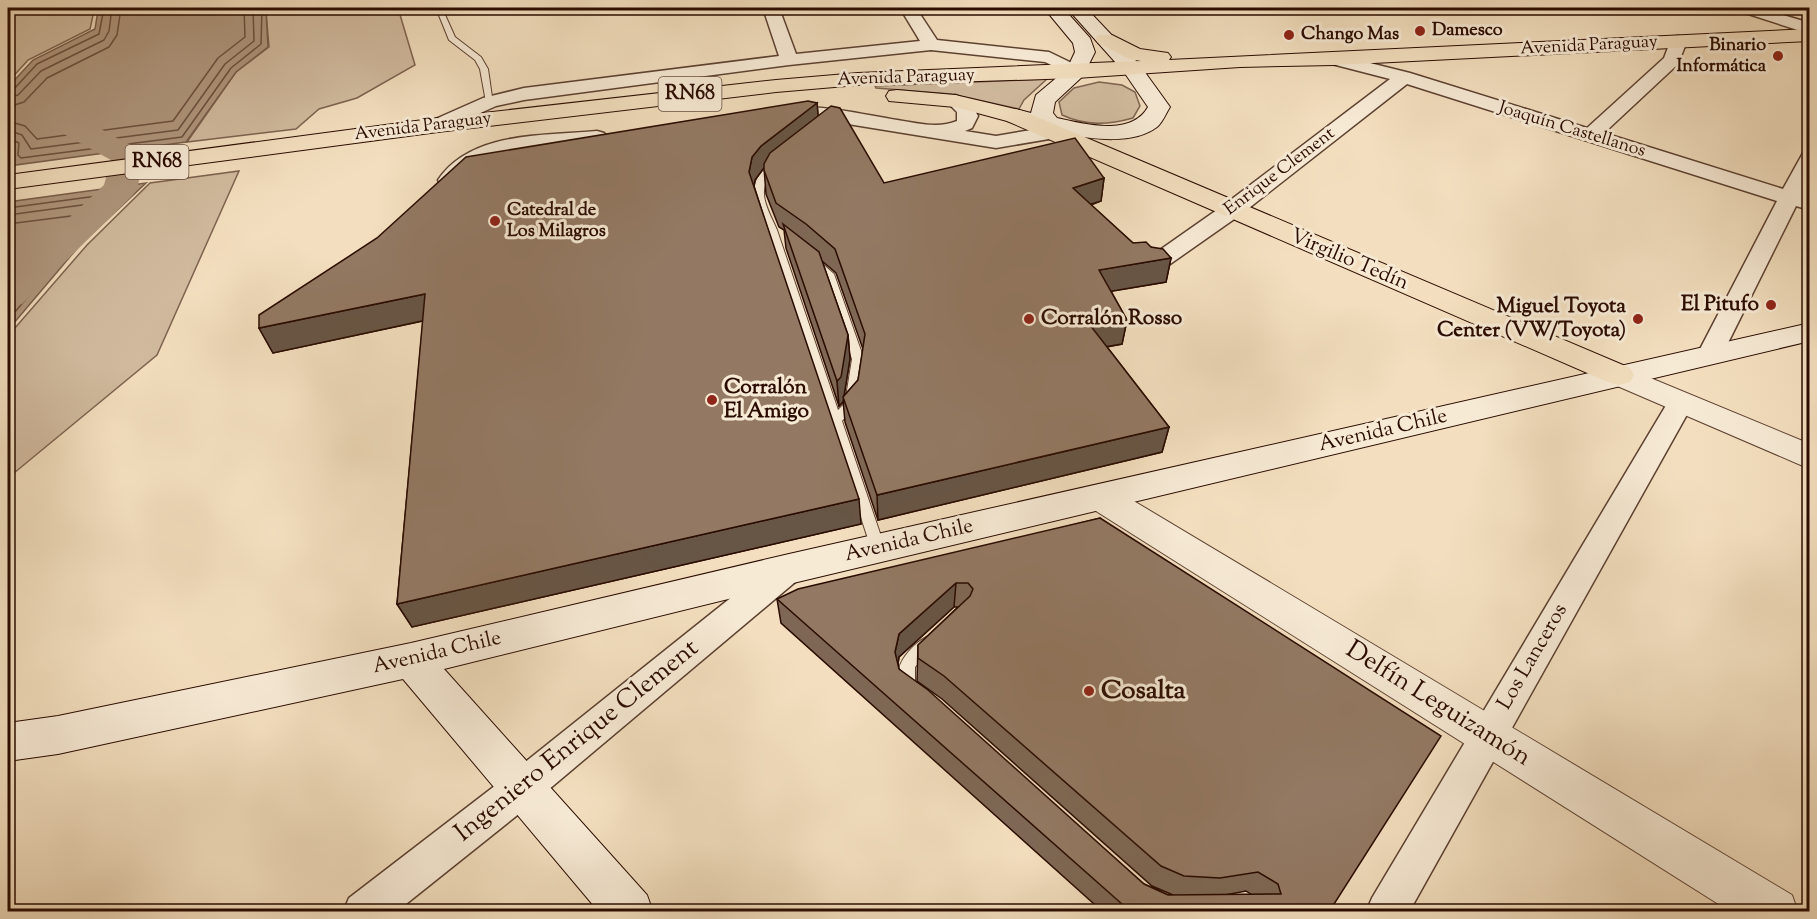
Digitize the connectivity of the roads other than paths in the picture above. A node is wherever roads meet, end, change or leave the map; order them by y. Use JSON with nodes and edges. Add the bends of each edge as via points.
{"nodes":[{"id":1,"x":439,"y":8,"type":"edge"},
{"id":2,"x":771,"y":8,"type":"edge"},
{"id":3,"x":908,"y":8,"type":"edge"},
{"id":4,"x":1053,"y":8,"type":"edge"},
{"id":5,"x":1076,"y":8,"type":"edge"},
{"id":6,"x":1745,"y":8,"type":"edge"},
{"id":7,"x":1798,"y":8,"type":"edge"},
{"id":8,"x":1776,"y":17,"type":"junction"},
{"id":9,"x":1809,"y":28,"type":"edge"},
{"id":10,"x":1809,"y":35,"type":"edge"},
{"id":11,"x":1105,"y":39,"type":"junction"},
{"id":12,"x":1678,"y":41,"type":"junction"},
{"id":13,"x":931,"y":45,"type":"junction"},
{"id":14,"x":1334,"y":59,"type":"junction"},
{"id":15,"x":789,"y":60,"type":"junction"},
{"id":16,"x":1240,"y":61,"type":"junction"},
{"id":17,"x":1132,"y":68,"type":"junction"},
{"id":18,"x":1076,"y":72,"type":"junction"},
{"id":19,"x":1404,"y":77,"type":"junction"},
{"id":20,"x":955,"y":101,"type":"junction"},
{"id":21,"x":490,"y":102,"type":"junction"},
{"id":22,"x":758,"y":118,"type":"edge"},
{"id":23,"x":438,"y":125,"type":"junction"},
{"id":24,"x":1052,"y":127,"type":"junction"},
{"id":25,"x":929,"y":132,"type":"junction"},
{"id":26,"x":618,"y":135,"type":"edge"},
{"id":27,"x":1589,"y":136,"type":"junction"},
{"id":28,"x":306,"y":149,"type":"junction"},
{"id":29,"x":1809,"y":157,"type":"edge"},
{"id":30,"x":784,"y":160,"type":"edge"},
{"id":31,"x":8,"y":182,"type":"edge"},
{"id":32,"x":436,"y":194,"type":"edge"},
{"id":33,"x":8,"y":196,"type":"edge"},
{"id":34,"x":1799,"y":201,"type":"edge"},
{"id":35,"x":1232,"y":210,"type":"junction"},
{"id":36,"x":772,"y":230,"type":"junction"},
{"id":37,"x":788,"y":241,"type":"edge"},
{"id":38,"x":803,"y":252,"type":"edge"},
{"id":39,"x":1155,"y":264,"type":"edge"},
{"id":40,"x":1809,"y":332,"type":"edge"},
{"id":41,"x":1711,"y":353,"type":"junction"},
{"id":42,"x":1619,"y":375,"type":"junction"},
{"id":43,"x":1681,"y":402,"type":"junction"},
{"id":44,"x":836,"y":420,"type":"junction"},
{"id":45,"x":1809,"y":457,"type":"edge"},
{"id":46,"x":1100,"y":497,"type":"junction"},
{"id":47,"x":878,"y":548,"type":"junction"},
{"id":48,"x":789,"y":569,"type":"junction"},
{"id":49,"x":946,"y":628,"type":"edge"},
{"id":50,"x":411,"y":660,"type":"junction"},
{"id":51,"x":925,"y":699,"type":"edge"},
{"id":52,"x":1488,"y":735,"type":"junction"},
{"id":53,"x":8,"y":742,"type":"edge"},
{"id":54,"x":522,"y":788,"type":"junction"},
{"id":55,"x":363,"y":912,"type":"edge"},
{"id":56,"x":630,"y":912,"type":"edge"},
{"id":57,"x":1386,"y":912,"type":"edge"},
{"id":58,"x":1775,"y":912,"type":"edge"}],
"edges":[{"from":1,"to":21,"type":"lane","via":[[452,38],[478,59],[484,69]]},
{"from":2,"to":15,"type":"street"},
{"from":3,"to":13,"type":"street"},
{"from":4,"to":18,"type":"main road","via":[[1083,42],[1085,52]]},
{"from":5,"to":11,"type":"main road"},
{"from":6,"to":8,"type":"street"},
{"from":7,"to":8,"type":"street"},
{"from":8,"to":9,"type":"street"},
{"from":10,"to":12,"type":"main road","name":"Avenida Paraguay"},
{"from":11,"to":16,"type":"main road","via":[[1136,55]]},
{"from":11,"to":17,"type":"main road"},
{"from":12,"to":14,"type":"main road","name":"Avenida Paraguay"},
{"from":12,"to":27,"type":"street","via":[[1672,60]]},
{"from":13,"to":15,"type":"street"},
{"from":13,"to":18,"type":"street","via":[[1048,57]]},
{"from":14,"to":16,"type":"main road","name":"Avenida Paraguay"},
{"from":14,"to":19,"type":"street","name":"Joaquín Castellanos"},
{"from":15,"to":21,"type":"street","via":[[524,94]]},
{"from":16,"to":17,"type":"main road","name":"Avenida Paraguay"},
{"from":17,"to":18,"type":"main road","name":"Avenida Paraguay"},
{"from":17,"to":24,"type":"main road","via":[[1159,107],[1151,123],[1140,129],[1104,133]]},
{"from":18,"to":23,"type":"main road","name":"Avenida Paraguay","number":"RN68","via":[[858,79]]},
{"from":18,"to":24,"type":"main road","via":[[1044,100],[1042,113]]},
{"from":19,"to":27,"type":"street","name":"Joaquín Castellanos"},
{"from":19,"to":35,"type":"street","name":"Enrique Clement"},
{"from":20,"to":24,"type":"main road","name":"Avenida Paraguay","number":"RN68"},
{"from":20,"to":25,"type":"street","via":[[965,109],[965,124]]},
{"from":20,"to":28,"type":"main road","name":"Avenida Paraguay","number":"RN68","via":[[876,95],[790,98]]},
{"from":21,"to":23,"type":"street"},
{"from":22,"to":25,"type":"street","via":[[811,112],[834,120]]},
{"from":23,"to":28,"type":"main road","name":"Avenida Paraguay","number":"RN68"},
{"from":24,"to":25,"type":"street","via":[[996,142]]},
{"from":24,"to":35,"type":"main road","name":"Virgilio Tedín"},
{"from":26,"to":32,"type":"street","via":[[477,155],[465,161]]},
{"from":27,"to":34,"type":"street","name":"Joaquín Castellanos"},
{"from":28,"to":31,"type":"main road","name":"Avenida Paraguay","number":"RN68"},
{"from":28,"to":33,"type":"main road","name":"Avenida Paraguay","number":"RN68"},
{"from":29,"to":34,"type":"street"},
{"from":30,"to":36,"type":"lane","via":[[759,182],[758,193]]},
{"from":34,"to":41,"type":"street"},
{"from":35,"to":39,"type":"street","name":"Enrique Clement"},
{"from":35,"to":42,"type":"main road","name":"Virgilio Tedín"},
{"from":36,"to":37,"type":"lane"},
{"from":36,"to":44,"type":"lane"},
{"from":38,"to":44,"type":"lane","via":[[828,274],[858,359],[851,404]]},
{"from":40,"to":41,"type":"main road","name":"Avenida Chile"},
{"from":41,"to":42,"type":"main road","name":"Avenida Chile"},
{"from":42,"to":43,"type":"main road","name":"Virgilio Tedín"},
{"from":42,"to":46,"type":"main road","name":"Avenida Chile"},
{"from":43,"to":45,"type":"main road","name":"Virgilio Tedín"},
{"from":43,"to":52,"type":"street","name":"Los Lanceros"},
{"from":44,"to":47,"type":"lane"},
{"from":46,"to":47,"type":"main road","name":"Avenida Chile"},
{"from":46,"to":52,"type":"main road","name":"Delfín Leguizamón"},
{"from":47,"to":48,"type":"main road","name":"Avenida Chile"},
{"from":48,"to":50,"type":"main road","name":"Avenida Chile"},
{"from":48,"to":54,"type":"street","name":"Ingeniero Enrique Clement"},
{"from":49,"to":51,"type":"lane","via":[[907,664],[907,685]]},
{"from":50,"to":53,"type":"main road","name":"Avenida Chile","via":[[58,735]]},
{"from":50,"to":54,"type":"main road"},
{"from":52,"to":57,"type":"street","name":"Los Lanceros"},
{"from":52,"to":58,"type":"main road","name":"Delfín Leguizamón"},
{"from":54,"to":55,"type":"street","name":"Ingeniero Enrique Clement"},
{"from":54,"to":56,"type":"main road"}]}
